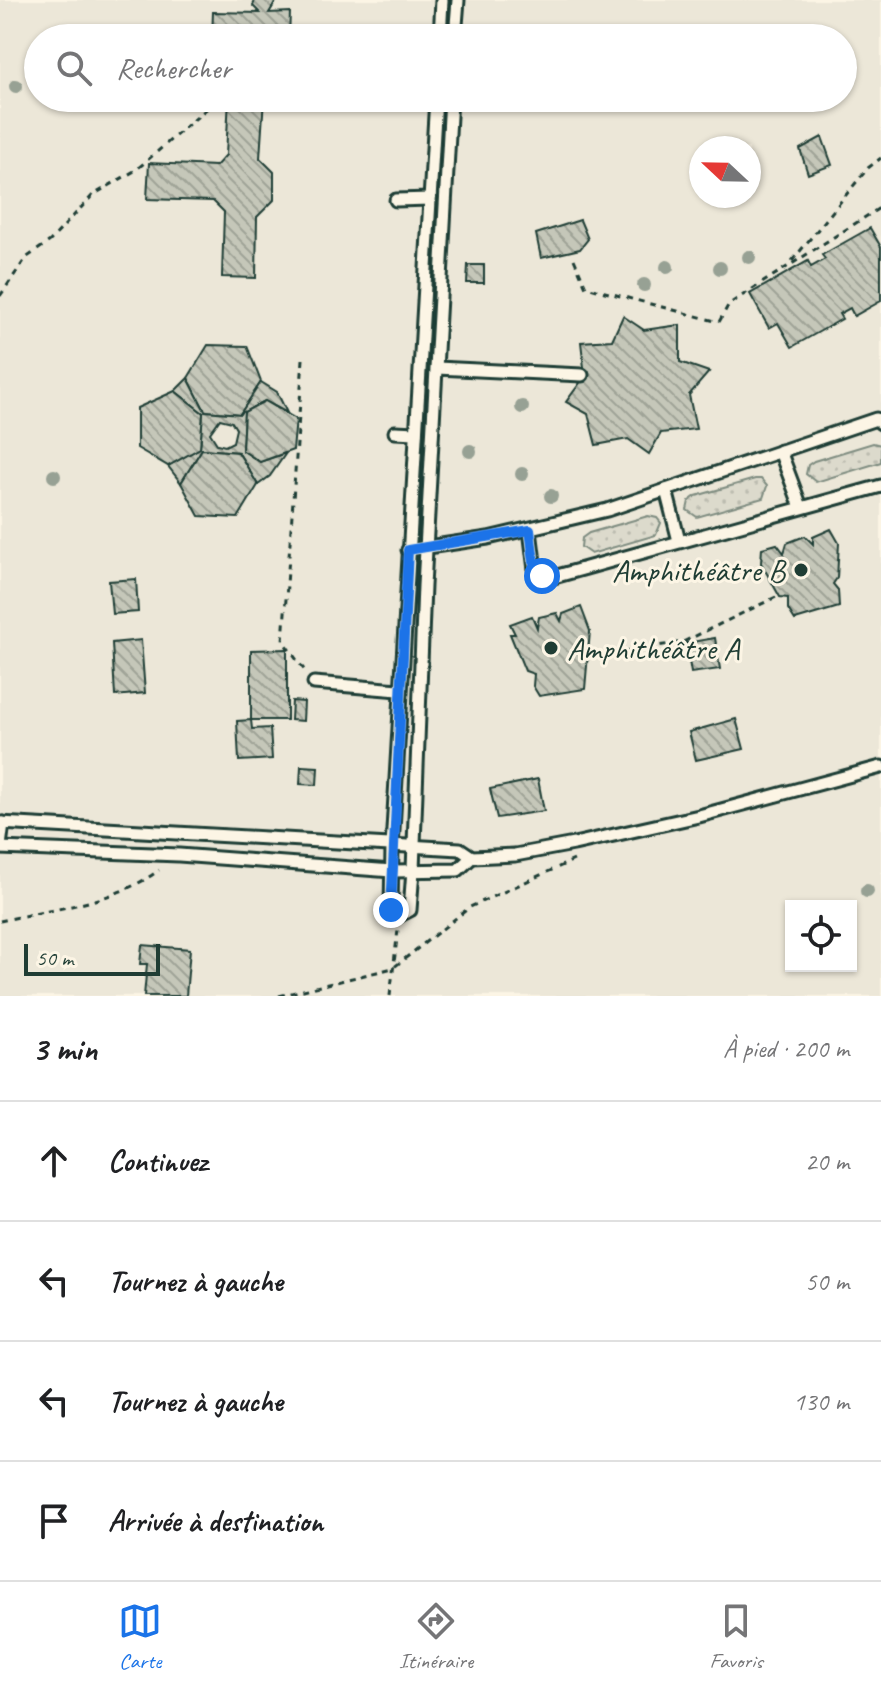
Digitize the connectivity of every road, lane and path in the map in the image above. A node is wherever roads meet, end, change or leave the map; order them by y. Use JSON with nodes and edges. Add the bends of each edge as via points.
{"nodes":[{"id":1,"x":442,"y":0,"type":"edge"},
{"id":2,"x":458,"y":0,"type":"edge"},
{"id":3,"x":441,"y":24,"type":"edge"},
{"id":4,"x":456,"y":24,"type":"edge"},
{"id":5,"x":203,"y":112,"type":"edge"},
{"id":6,"x":435,"y":112,"type":"edge"},
{"id":7,"x":450,"y":112,"type":"edge"},
{"id":8,"x":881,"y":158,"type":"edge"},
{"id":9,"x":430,"y":199,"type":"junction"},
{"id":10,"x":396,"y":200,"type":"dead end"},
{"id":11,"x":881,"y":207,"type":"edge"},
{"id":12,"x":574,"y":259,"type":"dead end"},
{"id":13,"x":789,"y":264,"type":"junction"},
{"id":14,"x":0,"y":296,"type":"edge"},
{"id":15,"x":423,"y":314,"type":"junction"},
{"id":16,"x":439,"y":316,"type":"junction"},
{"id":17,"x":303,"y":359,"type":"dead end"},
{"id":18,"x":437,"y":368,"type":"junction"},
{"id":19,"x":582,"y":375,"type":"dead end"},
{"id":20,"x":881,"y":423,"type":"edge"},
{"id":21,"x":395,"y":432,"type":"dead end"},
{"id":22,"x":416,"y":433,"type":"junction"},
{"id":23,"x":780,"y":451,"type":"junction"},
{"id":24,"x":881,"y":486,"type":"edge"},
{"id":25,"x":666,"y":490,"type":"junction"},
{"id":26,"x":801,"y":507,"type":"junction"},
{"id":27,"x":530,"y":530,"type":"junction"},
{"id":28,"x":679,"y":541,"type":"junction"},
{"id":29,"x":427,"y":547,"type":"junction"},
{"id":30,"x":408,"y":550,"type":"junction"},
{"id":31,"x":776,"y":597,"type":"dead end"},
{"id":32,"x":613,"y":653,"type":"dead end"},
{"id":33,"x":314,"y":683,"type":"joint"},
{"id":34,"x":399,"y":690,"type":"junction"},
{"id":35,"x":881,"y":767,"type":"edge"},
{"id":36,"x":2,"y":823,"type":"edge"},
{"id":37,"x":0,"y":847,"type":"edge"},
{"id":38,"x":392,"y":847,"type":"junction"},
{"id":39,"x":413,"y":847,"type":"junction"},
{"id":40,"x":179,"y":855,"type":"junction"},
{"id":41,"x":472,"y":857,"type":"junction"},
{"id":42,"x":576,"y":860,"type":"dead end"},
{"id":43,"x":413,"y":870,"type":"junction"},
{"id":44,"x":392,"y":871,"type":"junction"},
{"id":45,"x":400,"y":915,"type":"junction"},
{"id":46,"x":0,"y":921,"type":"edge"},
{"id":47,"x":393,"y":968,"type":"junction"},
{"id":48,"x":279,"y":996,"type":"edge"},
{"id":49,"x":390,"y":996,"type":"edge"}],
"edges":[{"from":1,"to":3,"type":"lane"},
{"from":2,"to":4,"type":"lane"},
{"from":5,"to":14,"type":"path","via":[[136,170],[93,195],[50,241],[26,258]]},
{"from":6,"to":9,"type":"lane"},
{"from":7,"to":16,"type":"lane"},
{"from":8,"to":13,"type":"path"},
{"from":9,"to":10,"type":"lane"},
{"from":9,"to":15,"type":"lane"},
{"from":11,"to":13,"type":"path"},
{"from":12,"to":13,"type":"path","via":[[586,287],[719,322],[729,304]]},
{"from":15,"to":16,"type":"lane"},
{"from":15,"to":22,"type":"lane"},
{"from":16,"to":18,"type":"lane"},
{"from":17,"to":33,"type":"path","via":[[283,641]]},
{"from":18,"to":19,"type":"lane"},
{"from":18,"to":29,"type":"lane"},
{"from":20,"to":23,"type":"lane","via":[[876,419]]},
{"from":21,"to":22,"type":"lane"},
{"from":22,"to":30,"type":"lane"},
{"from":23,"to":25,"type":"lane"},
{"from":23,"to":26,"type":"lane"},
{"from":24,"to":26,"type":"lane"},
{"from":25,"to":27,"type":"lane"},
{"from":25,"to":28,"type":"lane"},
{"from":26,"to":28,"type":"lane"},
{"from":27,"to":28,"type":"lane","via":[[535,570],[550,578]]},
{"from":27,"to":29,"type":"lane"},
{"from":29,"to":30,"type":"lane"},
{"from":29,"to":39,"type":"lane"},
{"from":30,"to":34,"type":"lane"},
{"from":31,"to":32,"type":"path","via":[[683,642]]},
{"from":33,"to":34,"type":"lane"},
{"from":34,"to":38,"type":"lane"},
{"from":35,"to":41,"type":"lane","via":[[574,844]]},
{"from":36,"to":37,"type":"lane"},
{"from":36,"to":38,"type":"lane"},
{"from":37,"to":40,"type":"lane"},
{"from":38,"to":39,"type":"lane"},
{"from":38,"to":44,"type":"lane"},
{"from":39,"to":41,"type":"lane","via":[[460,849]]},
{"from":39,"to":43,"type":"lane"},
{"from":40,"to":44,"type":"lane"},
{"from":40,"to":46,"type":"path","via":[[148,879],[88,901]]},
{"from":41,"to":43,"type":"lane","via":[[458,870]]},
{"from":42,"to":47,"type":"path","via":[[470,907]]},
{"from":43,"to":44,"type":"lane"},
{"from":43,"to":45,"type":"lane","via":[[410,910]]},
{"from":44,"to":45,"type":"lane","via":[[391,910]]},
{"from":45,"to":47,"type":"path"},
{"from":47,"to":48,"type":"path"},
{"from":47,"to":49,"type":"path"}]}
